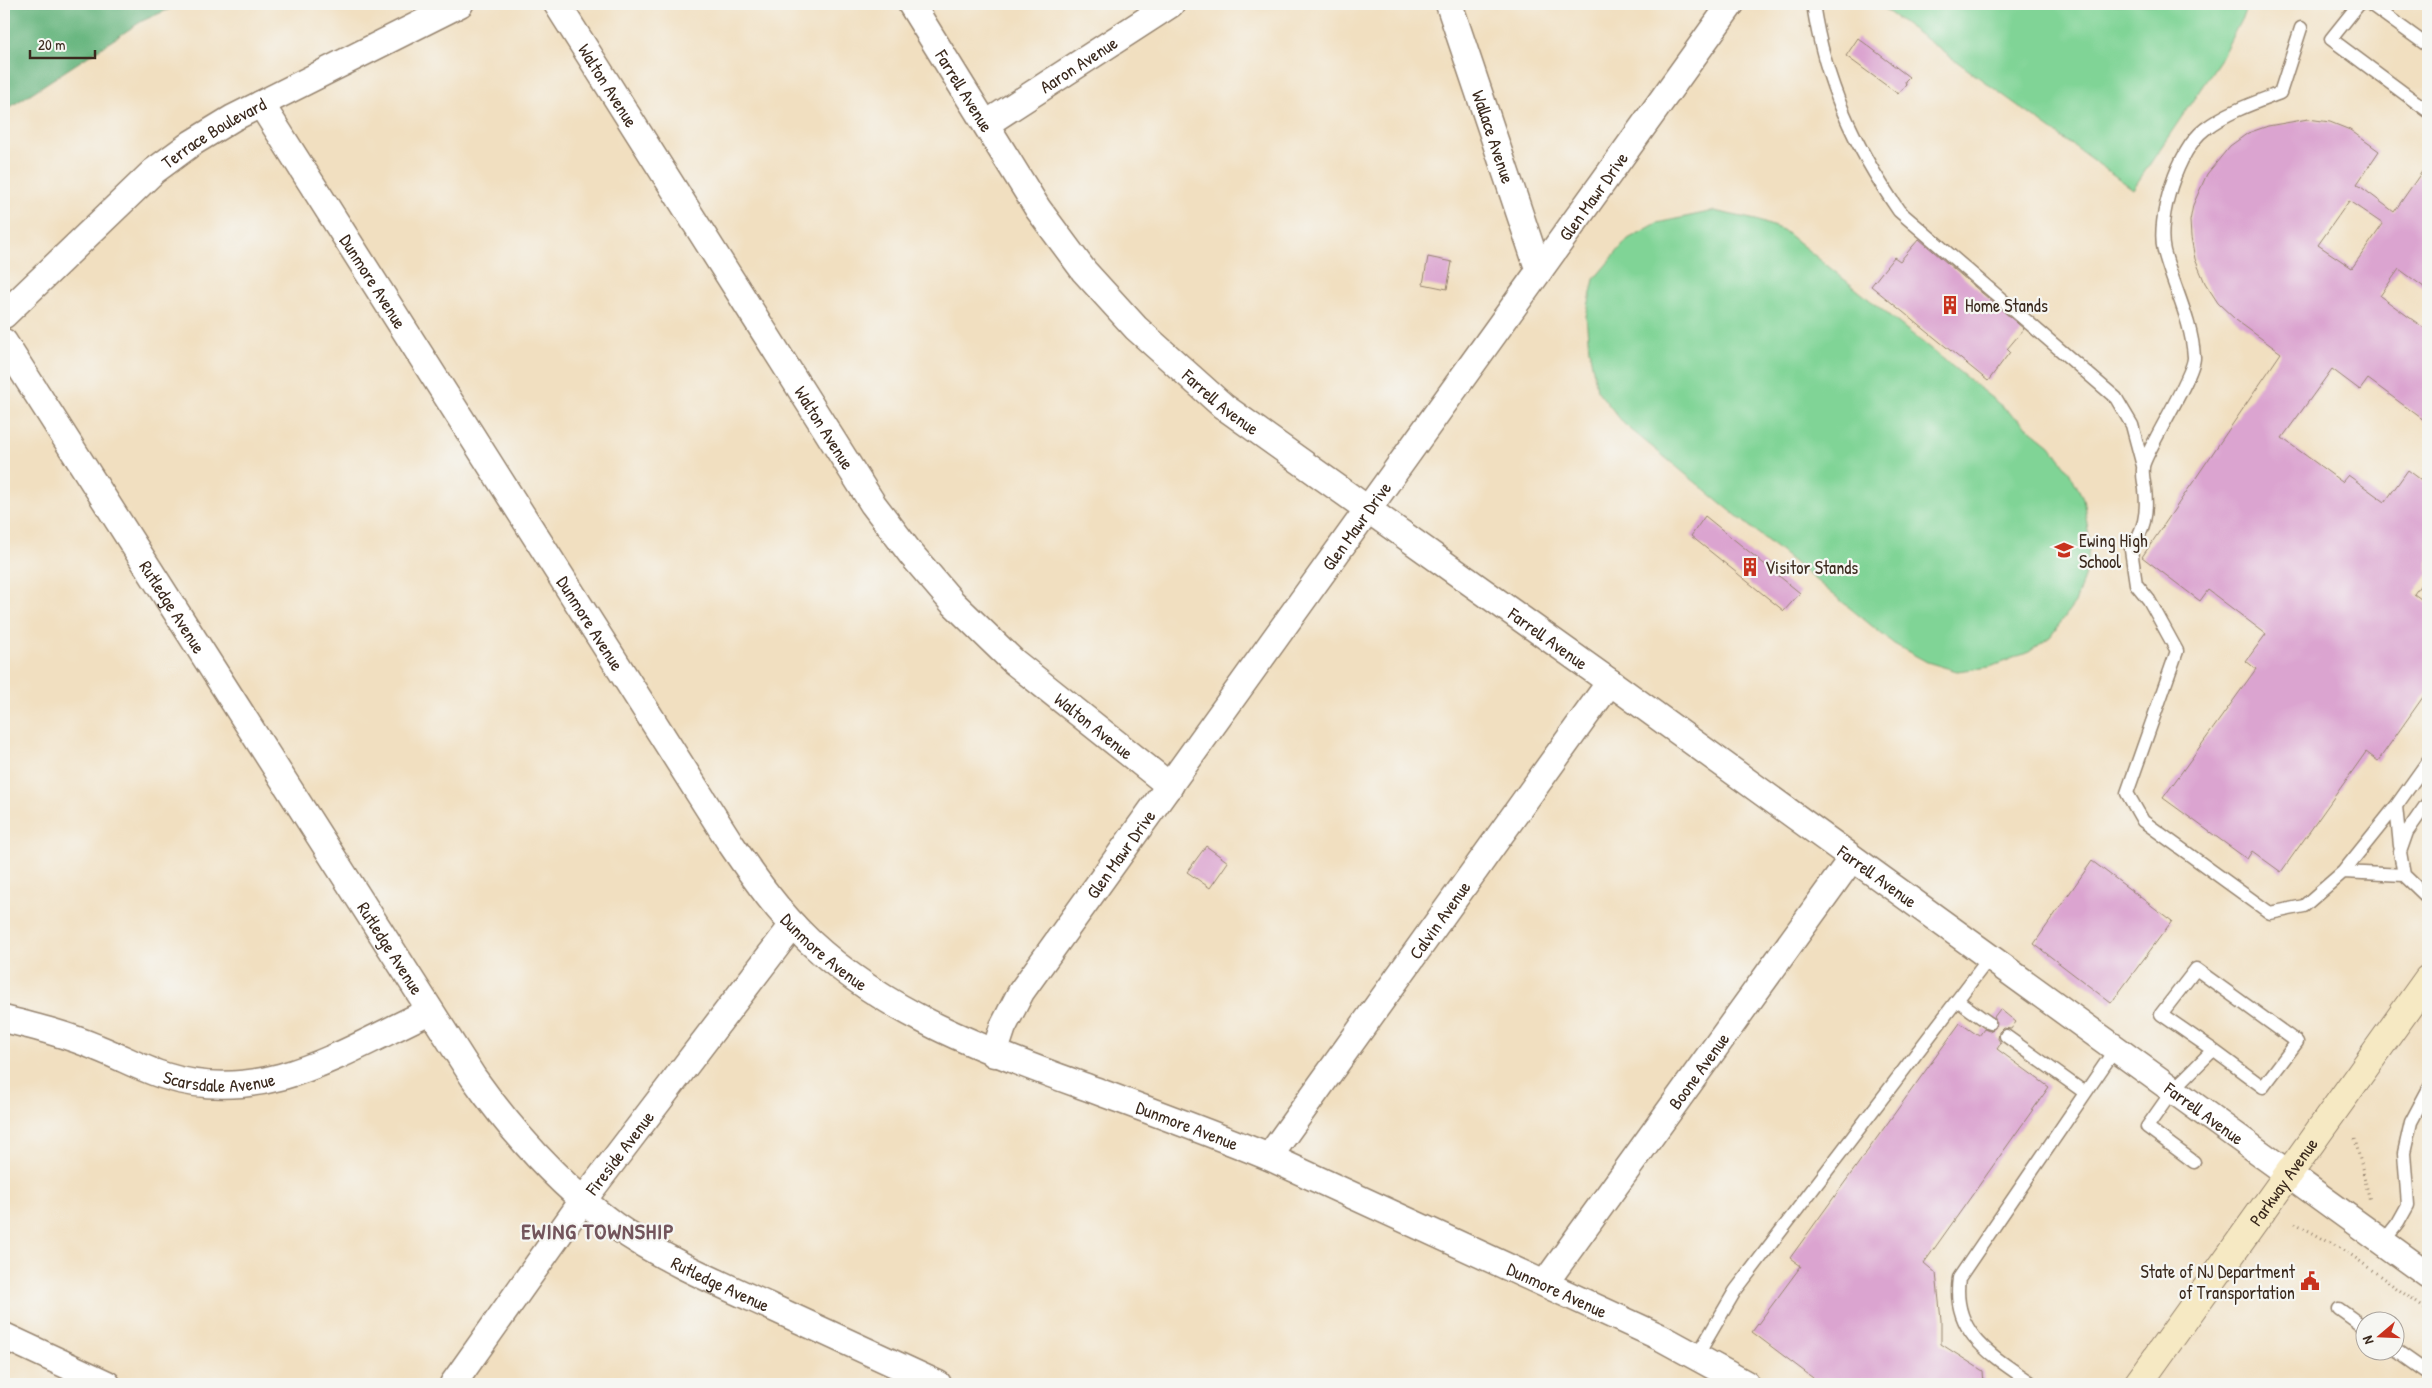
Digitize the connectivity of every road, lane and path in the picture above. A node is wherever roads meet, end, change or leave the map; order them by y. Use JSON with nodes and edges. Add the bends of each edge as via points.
{"nodes":[{"id":1,"x":460,"y":4,"type":"edge"},
{"id":2,"x":557,"y":4,"type":"edge"},
{"id":3,"x":911,"y":4,"type":"edge"},
{"id":4,"x":1171,"y":4,"type":"edge"},
{"id":5,"x":1449,"y":4,"type":"edge"},
{"id":6,"x":1731,"y":4,"type":"edge"},
{"id":7,"x":1813,"y":4,"type":"edge"},
{"id":8,"x":2359,"y":4,"type":"edge"},
{"id":9,"x":2370,"y":4,"type":"edge"},
{"id":10,"x":2301,"y":28,"type":"dead end"},
{"id":11,"x":2428,"y":46,"type":"edge"},
{"id":12,"x":261,"y":104,"type":"junction"},
{"id":13,"x":2428,"y":111,"type":"edge"},
{"id":14,"x":986,"y":124,"type":"junction"},
{"id":15,"x":1539,"y":271,"type":"junction"},
{"id":16,"x":4,"y":315,"type":"edge"},
{"id":17,"x":4,"y":342,"type":"edge"},
{"id":18,"x":2143,"y":466,"type":"junction"},
{"id":19,"x":1368,"y":510,"type":"junction"},
{"id":20,"x":1610,"y":682,"type":"junction"},
{"id":21,"x":2428,"y":761,"type":"edge"},
{"id":22,"x":1170,"y":786,"type":"junction"},
{"id":23,"x":2428,"y":802,"type":"edge"},
{"id":24,"x":2396,"y":806,"type":"junction"},
{"id":25,"x":2400,"y":852,"type":"junction"},
{"id":26,"x":1852,"y":858,"type":"junction"},
{"id":27,"x":2343,"y":872,"type":"junction"},
{"id":28,"x":2404,"y":875,"type":"junction"},
{"id":29,"x":2428,"y":898,"type":"edge"},
{"id":30,"x":793,"y":925,"type":"junction"},
{"id":31,"x":1990,"y":957,"type":"junction"},
{"id":32,"x":2428,"y":979,"type":"edge"},
{"id":33,"x":1956,"y":1000,"type":"junction"},
{"id":34,"x":430,"y":1011,"type":"junction"},
{"id":35,"x":4,"y":1019,"type":"edge"},
{"id":36,"x":1989,"y":1023,"type":"dead end"},
{"id":37,"x":2006,"y":1036,"type":"dead end"},
{"id":38,"x":2116,"y":1048,"type":"junction"},
{"id":39,"x":2213,"y":1050,"type":"junction"},
{"id":40,"x":994,"y":1054,"type":"junction"},
{"id":41,"x":2173,"y":1090,"type":"junction"},
{"id":42,"x":2428,"y":1090,"type":"edge"},
{"id":43,"x":2084,"y":1092,"type":"junction"},
{"id":44,"x":2355,"y":1139,"type":"dead end"},
{"id":45,"x":1269,"y":1157,"type":"junction"},
{"id":46,"x":2194,"y":1162,"type":"dead end"},
{"id":47,"x":2289,"y":1173,"type":"junction"},
{"id":48,"x":584,"y":1200,"type":"junction"},
{"id":49,"x":2295,"y":1223,"type":"dead end"},
{"id":50,"x":2390,"y":1232,"type":"junction"},
{"id":51,"x":2428,"y":1275,"type":"edge"},
{"id":52,"x":1545,"y":1283,"type":"junction"},
{"id":53,"x":2339,"y":1309,"type":"dead end"},
{"id":54,"x":2428,"y":1311,"type":"edge"},
{"id":55,"x":2354,"y":1320,"type":"edge"},
{"id":56,"x":4,"y":1336,"type":"edge"},
{"id":57,"x":2404,"y":1355,"type":"edge"},
{"id":58,"x":1697,"y":1356,"type":"junction"},
{"id":59,"x":2428,"y":1373,"type":"edge"},
{"id":60,"x":1718,"y":1377,"type":"edge"},
{"id":61,"x":108,"y":1384,"type":"edge"},
{"id":62,"x":453,"y":1384,"type":"edge"},
{"id":63,"x":938,"y":1384,"type":"edge"},
{"id":64,"x":1746,"y":1384,"type":"edge"},
{"id":65,"x":2033,"y":1384,"type":"edge"},
{"id":66,"x":2138,"y":1384,"type":"edge"}],
"edges":[{"from":1,"to":12,"type":"street","name":"Terrace Boulevard"},
{"from":2,"to":22,"type":"street","name":"Walton Avenue","via":[[873,504],[910,554],[952,602],[1013,661]]},
{"from":3,"to":14,"type":"street","name":"Farrell Avenue"},
{"from":4,"to":14,"type":"street","name":"Aaron Avenue"},
{"from":5,"to":15,"type":"street","name":"Wallace Avenue"},
{"from":6,"to":15,"type":"street","name":"Glen Mawr Drive"},
{"from":7,"to":18,"type":"lane","via":[[1829,80],[1874,175],[1899,211],[2116,398],[2132,425]]},
{"from":8,"to":13,"type":"lane","via":[[2331,39]]},
{"from":9,"to":11,"type":"lane"},
{"from":10,"to":18,"type":"lane","via":[[2280,92],[2203,130],[2182,159],[2170,190],[2164,218],[2163,248],[2192,338],[2194,360]]},
{"from":12,"to":16,"type":"street","name":"Terrace Boulevard","via":[[192,143],[154,171]]},
{"from":12,"to":30,"type":"street","name":"Dunmore Avenue","via":[[726,836],[762,890]]},
{"from":14,"to":19,"type":"street","name":"Farrell Avenue","via":[[1038,209],[1084,271],[1136,328],[1223,406]]},
{"from":15,"to":19,"type":"street","name":"Glen Mawr Drive"},
{"from":17,"to":34,"type":"street","name":"Rutledge Avenue"},
{"from":18,"to":27,"type":"lane","via":[[2144,529],[2131,550],[2136,584],[2149,600],[2177,650],[2127,793],[2143,821],[2270,913],[2304,906]]},
{"from":19,"to":20,"type":"street","name":"Farrell Avenue"},
{"from":19,"to":22,"type":"street","name":"Glen Mawr Drive"},
{"from":20,"to":26,"type":"street","name":"Farrell Avenue"},
{"from":20,"to":45,"type":"street","name":"Calvin Avenue"},
{"from":21,"to":24,"type":"lane"},
{"from":22,"to":40,"type":"street","name":"Glen Mawr Drive","via":[[1021,992],[1003,1027]]},
{"from":23,"to":25,"type":"lane","via":[[2407,832]]},
{"from":24,"to":25,"type":"lane"},
{"from":24,"to":27,"type":"lane"},
{"from":25,"to":28,"type":"lane"},
{"from":26,"to":31,"type":"street","name":"Farrell Avenue"},
{"from":26,"to":52,"type":"street","name":"Boone Avenue"},
{"from":27,"to":28,"type":"lane"},
{"from":28,"to":29,"type":"lane"},
{"from":30,"to":40,"type":"street","name":"Dunmore Avenue","via":[[846,972],[888,1001]]},
{"from":30,"to":48,"type":"street","name":"Fireside Avenue"},
{"from":31,"to":33,"type":"lane"},
{"from":31,"to":38,"type":"street","name":"Farrell Avenue"},
{"from":32,"to":47,"type":"main road","name":"Parkway Avenue"},
{"from":33,"to":36,"type":"lane"},
{"from":33,"to":58,"type":"lane","via":[[1735,1291]]},
{"from":34,"to":35,"type":"street","name":"Scarsdale Avenue","via":[[294,1074],[261,1083],[230,1086],[196,1084],[166,1077],[97,1047]]},
{"from":34,"to":48,"type":"street","name":"Rutledge Avenue","via":[[505,1122],[542,1163]]},
{"from":37,"to":43,"type":"lane"},
{"from":38,"to":41,"type":"street","name":"Farrell Avenue"},
{"from":38,"to":43,"type":"lane"},
{"from":39,"to":39,"type":"lane","via":[[2161,1014],[2196,969],[2296,1042],[2263,1087]]},
{"from":39,"to":41,"type":"lane"},
{"from":40,"to":45,"type":"street","name":"Dunmore Avenue"},
{"from":41,"to":46,"type":"lane","via":[[2147,1127]]},
{"from":41,"to":47,"type":"street","name":"Farrell Avenue"},
{"from":42,"to":50,"type":"lane","via":[[2411,1122],[2404,1161],[2408,1204]]},
{"from":43,"to":65,"type":"lane","via":[[1959,1278],[1956,1297],[1964,1324],[1987,1352]]},
{"from":44,"to":50,"type":"path","via":[[2368,1200]]},
{"from":45,"to":52,"type":"street","name":"Dunmore Avenue"},
{"from":47,"to":50,"type":"street","name":"Farrell Avenue"},
{"from":47,"to":66,"type":"main road","name":"Parkway Avenue"},
{"from":48,"to":62,"type":"street","name":"Fireside Avenue"},
{"from":48,"to":63,"type":"street","name":"Rutledge Avenue","via":[[635,1238],[699,1274]]},
{"from":49,"to":54,"type":"path","via":[[2350,1254]]},
{"from":50,"to":51,"type":"street","name":"Farrell Avenue"},
{"from":52,"to":58,"type":"street","name":"Dunmore Avenue"},
{"from":53,"to":55,"type":"lane"},
{"from":56,"to":61,"type":"street"},
{"from":57,"to":59,"type":"lane"},
{"from":58,"to":60,"type":"street","name":"Dunmore Avenue"},
{"from":60,"to":64,"type":"street","name":"Dunmore Avenue"}]}
